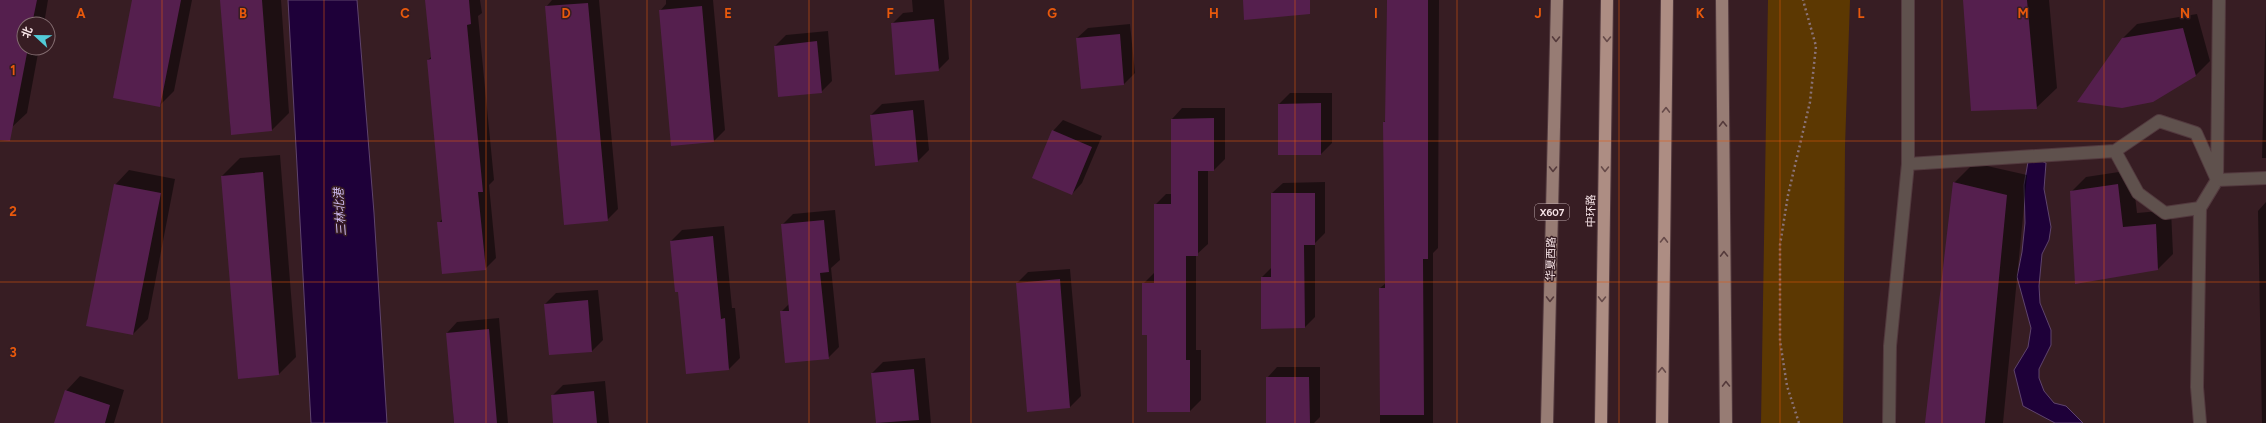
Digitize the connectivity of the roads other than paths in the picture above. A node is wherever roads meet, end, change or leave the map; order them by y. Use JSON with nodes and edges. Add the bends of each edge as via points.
{"nodes":[{"id":1,"x":1557,"y":0,"type":"edge"},
{"id":2,"x":1607,"y":0,"type":"edge"},
{"id":3,"x":1667,"y":0,"type":"edge"},
{"id":4,"x":1722,"y":0,"type":"edge"},
{"id":5,"x":1908,"y":0,"type":"edge"},
{"id":6,"x":2219,"y":0,"type":"edge"},
{"id":7,"x":2115,"y":151,"type":"junction"},
{"id":8,"x":1908,"y":164,"type":"junction"},
{"id":9,"x":2266,"y":178,"type":"edge"},
{"id":10,"x":2217,"y":180,"type":"junction"},
{"id":11,"x":2200,"y":208,"type":"junction"},
{"id":12,"x":1662,"y":390,"type":"junction"},
{"id":13,"x":1601,"y":392,"type":"junction"},
{"id":14,"x":1547,"y":423,"type":"edge"},
{"id":15,"x":1597,"y":423,"type":"edge"},
{"id":16,"x":1601,"y":423,"type":"edge"},
{"id":17,"x":1662,"y":423,"type":"edge"},
{"id":18,"x":1669,"y":423,"type":"edge"},
{"id":19,"x":1726,"y":423,"type":"edge"},
{"id":20,"x":1889,"y":423,"type":"edge"},
{"id":21,"x":2200,"y":423,"type":"edge"}],
"edges":[{"from":1,"to":14,"type":"main road","name":"华夏西路","number":"X607","one_way":true},
{"from":2,"to":13,"type":"highway","name":"中环路","one_way":true},
{"from":12,"to":3,"type":"highway","one_way":true},
{"from":19,"to":4,"type":"main road","one_way":true},
{"from":5,"to":8,"type":"lane"},
{"from":6,"to":10,"type":"lane"},
{"from":7,"to":8,"type":"lane"},
{"from":7,"to":10,"type":"lane","via":[[2159,120],[2196,133]]},
{"from":7,"to":11,"type":"lane","via":[[2138,193],[2165,213]]},
{"from":8,"to":20,"type":"lane","via":[[1890,346]]},
{"from":9,"to":10,"type":"lane"},
{"from":10,"to":11,"type":"lane"},
{"from":11,"to":21,"type":"lane","via":[[2197,387]]},
{"from":12,"to":17,"type":"highway"},
{"from":12,"to":18,"type":"highway"},
{"from":13,"to":15,"type":"highway"},
{"from":13,"to":16,"type":"highway","name":"中环路"}]}
